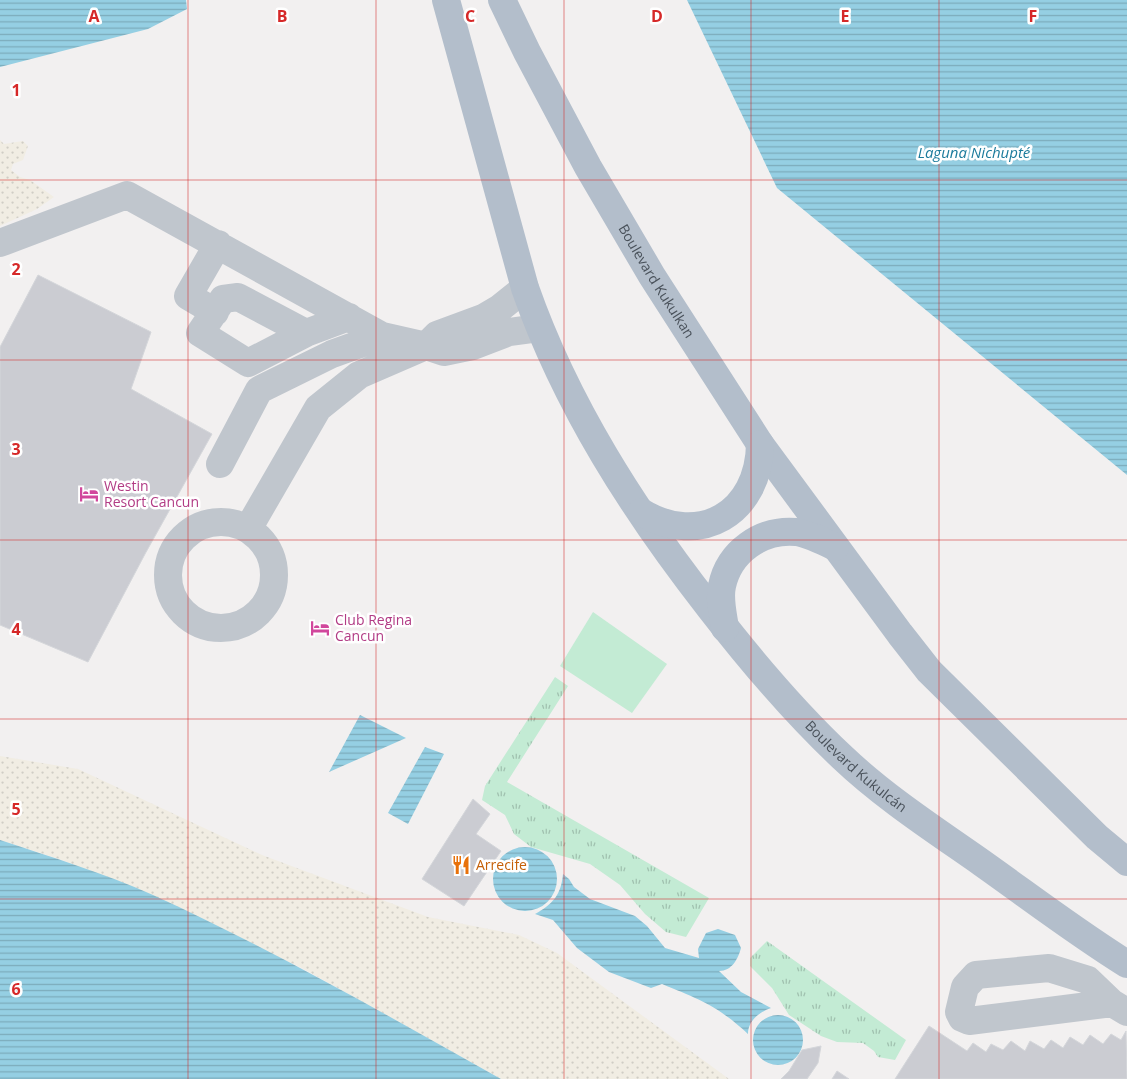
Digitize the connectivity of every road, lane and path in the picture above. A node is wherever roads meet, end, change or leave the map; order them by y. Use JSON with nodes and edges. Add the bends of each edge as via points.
{"nodes":[{"id":1,"x":446,"y":0,"type":"edge"},
{"id":2,"x":502,"y":0,"type":"edge"},
{"id":3,"x":0,"y":243,"type":"edge"},
{"id":4,"x":218,"y":244,"type":"junction"},
{"id":5,"x":526,"y":288,"type":"junction"},
{"id":6,"x":215,"y":312,"type":"junction"},
{"id":7,"x":349,"y":317,"type":"junction"},
{"id":8,"x":539,"y":328,"type":"junction"},
{"id":9,"x":306,"y":333,"type":"junction"},
{"id":10,"x":382,"y":336,"type":"junction"},
{"id":11,"x":426,"y":346,"type":"junction"},
{"id":12,"x":760,"y":444,"type":"junction"},
{"id":13,"x":220,"y":464,"type":"dead end"},
{"id":14,"x":641,"y":512,"type":"junction"},
{"id":15,"x":248,"y":529,"type":"dead end"},
{"id":16,"x":835,"y":547,"type":"junction"},
{"id":17,"x":725,"y":628,"type":"junction"},
{"id":18,"x":1127,"y":862,"type":"edge"},
{"id":19,"x":1127,"y":964,"type":"edge"},
{"id":20,"x":1120,"y":1008,"type":"edge"}],
"edges":[{"from":1,"to":5,"type":"main road"},
{"from":2,"to":12,"type":"main road","name":"Boulevard Kukulkan","via":[[588,167],[657,284]]},
{"from":3,"to":4,"type":"street","via":[[127,195]]},
{"from":4,"to":6,"type":"street","via":[[188,296]]},
{"from":4,"to":7,"type":"street"},
{"from":5,"to":8,"type":"main road"},
{"from":5,"to":11,"type":"street","via":[[500,308],[436,336]]},
{"from":6,"to":9,"type":"street","via":[[223,299],[238,297]]},
{"from":6,"to":9,"type":"street","via":[[200,333],[248,363]]},
{"from":7,"to":9,"type":"street"},
{"from":7,"to":10,"type":"street"},
{"from":8,"to":11,"type":"street","via":[[509,332],[451,351]]},
{"from":8,"to":14,"type":"main road","via":[[576,407]]},
{"from":10,"to":11,"type":"street"},
{"from":10,"to":13,"type":"street","via":[[332,354],[259,390]]},
{"from":11,"to":15,"type":"street","via":[[359,375],[318,408]]},
{"from":12,"to":14,"type":"main road","via":[[760,462],[748,494],[722,517],[698,526],[672,526]]},
{"from":12,"to":16,"type":"main road","name":"Boulevard Kukulkan"},
{"from":14,"to":17,"type":"main road","name":"Boulevard Kukulcán"},
{"from":16,"to":17,"type":"main road","via":[[796,532],[776,532],[757,539],[741,551],[729,567],[722,586]]},
{"from":16,"to":18,"type":"main road","via":[[930,671],[1097,837]]},
{"from":17,"to":19,"type":"main road","name":"Boulevard Kukulcán","via":[[769,683],[843,758],[905,809]]},
{"from":20,"to":20,"type":"street","via":[[1088,980],[1049,968],[976,975],[965,987],[959,1012],[969,1021]]}]}
